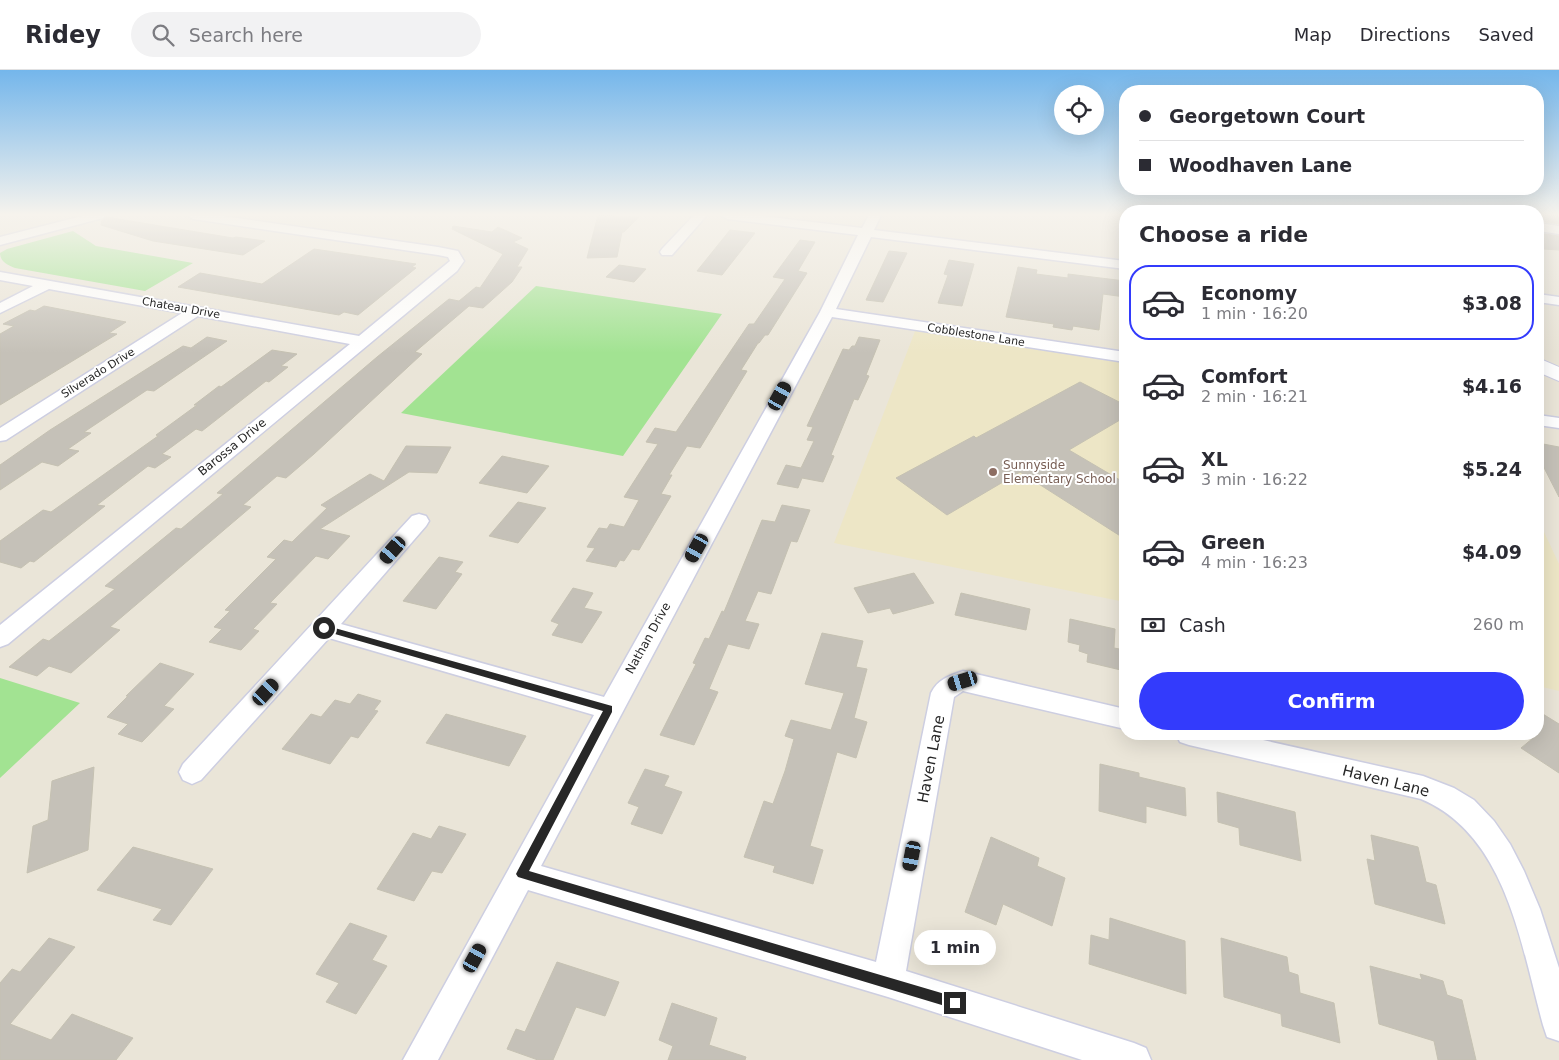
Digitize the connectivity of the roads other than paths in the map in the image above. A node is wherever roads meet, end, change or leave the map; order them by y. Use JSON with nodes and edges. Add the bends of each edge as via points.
{"nodes":[{"id":1,"x":457,"y":261,"type":"edge"},
{"id":2,"x":852,"y":261,"type":"edge"},
{"id":3,"x":1102,"y":261,"type":"edge"},
{"id":4,"x":1119,"y":264,"type":"edge"},
{"id":5,"x":0,"y":276,"type":"edge"},
{"id":6,"x":48,"y":284,"type":"junction"},
{"id":7,"x":1544,"y":299,"type":"edge"},
{"id":8,"x":1559,"y":301,"type":"edge"},
{"id":9,"x":0,"y":309,"type":"edge"},
{"id":10,"x":196,"y":311,"type":"junction"},
{"id":11,"x":826,"y":312,"type":"junction"},
{"id":12,"x":361,"y":341,"type":"junction"},
{"id":13,"x":1119,"y":356,"type":"edge"},
{"id":14,"x":1544,"y":367,"type":"edge"},
{"id":15,"x":1559,"y":375,"type":"edge"},
{"id":16,"x":1544,"y":421,"type":"edge"},
{"id":17,"x":1559,"y":424,"type":"edge"},
{"id":18,"x":0,"y":436,"type":"edge"},
{"id":19,"x":419,"y":521,"type":"dead end"},
{"id":20,"x":324,"y":628,"type":"junction"},
{"id":21,"x":0,"y":638,"type":"edge"},
{"id":22,"x":609,"y":709,"type":"junction"},
{"id":23,"x":1119,"y":718,"type":"edge"},
{"id":24,"x":1215,"y":740,"type":"edge"},
{"id":25,"x":192,"y":772,"type":"dead end"},
{"id":26,"x":522,"y":874,"type":"junction"},
{"id":27,"x":888,"y":981,"type":"junction"},
{"id":28,"x":1559,"y":1025,"type":"edge"},
{"id":29,"x":420,"y":1060,"type":"edge"},
{"id":30,"x":1134,"y":1060,"type":"edge"}],
"edges":[{"from":1,"to":12,"type":"street","name":"Barossa Drive"},
{"from":2,"to":11,"type":"street","name":"Nathan Drive"},
{"from":3,"to":4,"type":"street"},
{"from":5,"to":6,"type":"street","name":"Chateau Drive"},
{"from":6,"to":9,"type":"street"},
{"from":6,"to":10,"type":"street","name":"Chateau Drive"},
{"from":7,"to":8,"type":"street"},
{"from":10,"to":12,"type":"street","name":"Chateau Drive"},
{"from":10,"to":18,"type":"street","name":"Silverado Drive"},
{"from":11,"to":13,"type":"street","name":"Cobblestone Lane"},
{"from":11,"to":22,"type":"street","name":"Nathan Drive"},
{"from":12,"to":21,"type":"street","name":"Barossa Drive"},
{"from":14,"to":15,"type":"street"},
{"from":16,"to":17,"type":"street"},
{"from":19,"to":20,"type":"street"},
{"from":20,"to":22,"type":"street"},
{"from":20,"to":25,"type":"street"},
{"from":22,"to":26,"type":"street","name":"Nathan Drive"},
{"from":23,"to":27,"type":"street","name":"Haven Lane","via":[[963,681],[953,684],[943,693]]},
{"from":24,"to":28,"type":"street","name":"Haven Lane","via":[[1423,788],[1464,809],[1499,853],[1523,902]]},
{"from":26,"to":27,"type":"street"},
{"from":26,"to":29,"type":"street","name":"Nathan Drive"},
{"from":27,"to":30,"type":"street"}]}
